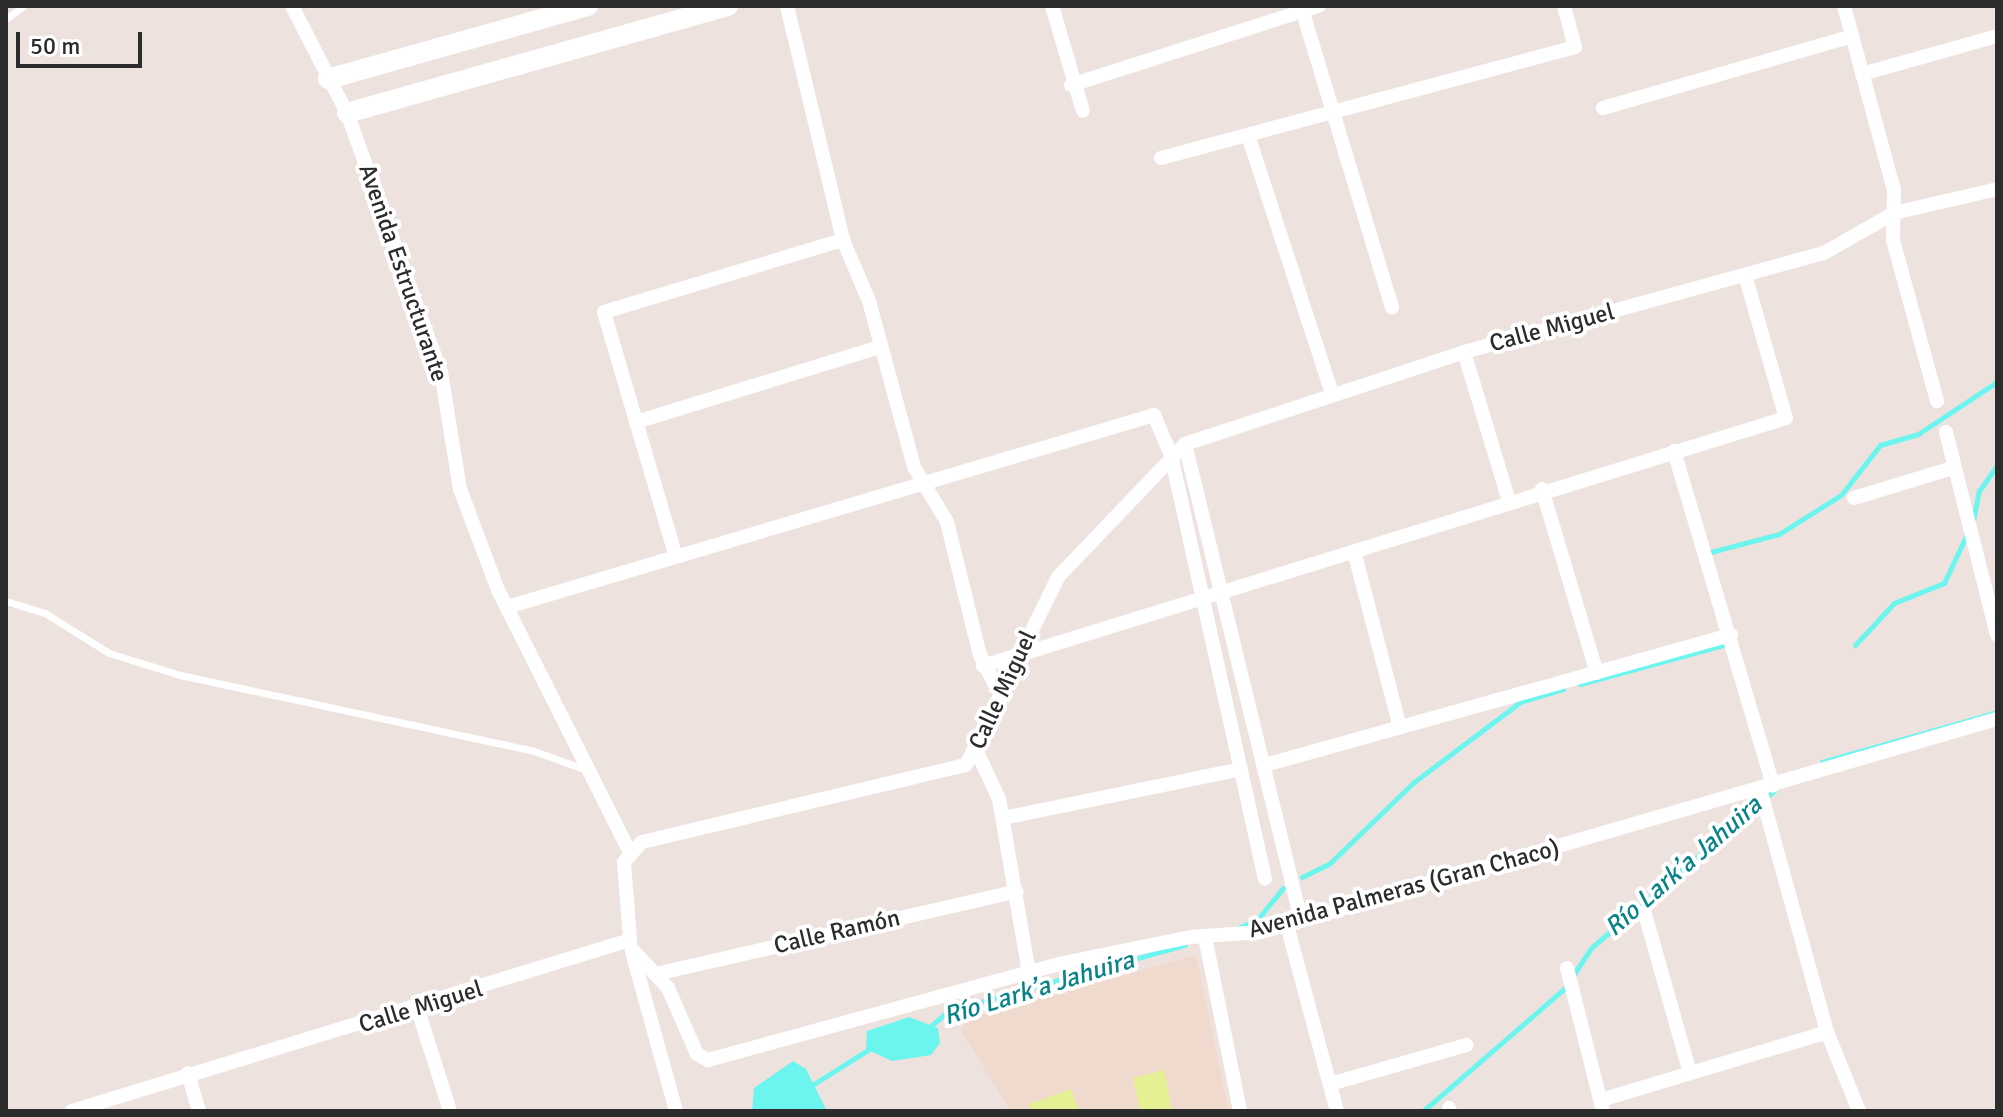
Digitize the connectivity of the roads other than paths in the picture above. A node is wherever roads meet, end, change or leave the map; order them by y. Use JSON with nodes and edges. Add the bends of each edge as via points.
{"nodes":[{"id":1,"x":23,"y":6,"type":"edge"},
{"id":2,"x":292,"y":6,"type":"edge"},
{"id":3,"x":588,"y":6,"type":"edge"},
{"id":4,"x":728,"y":6,"type":"edge"},
{"id":5,"x":787,"y":6,"type":"edge"},
{"id":6,"x":1052,"y":6,"type":"edge"},
{"id":7,"x":1319,"y":6,"type":"edge"},
{"id":8,"x":1564,"y":6,"type":"edge"},
{"id":9,"x":1844,"y":6,"type":"edge"},
{"id":10,"x":1302,"y":8,"type":"edge"},
{"id":11,"x":6,"y":19,"type":"edge"},
{"id":12,"x":1852,"y":36,"type":"junction"},
{"id":13,"x":1997,"y":36,"type":"edge"},
{"id":14,"x":1862,"y":74,"type":"junction"},
{"id":15,"x":328,"y":79,"type":"junction"},
{"id":16,"x":1071,"y":85,"type":"junction"},
{"id":17,"x":1334,"y":107,"type":"junction"},
{"id":18,"x":1603,"y":108,"type":"dead end"},
{"id":19,"x":1083,"y":111,"type":"dead end"},
{"id":20,"x":347,"y":113,"type":"junction"},
{"id":21,"x":1248,"y":135,"type":"junction"},
{"id":22,"x":1161,"y":158,"type":"dead end"},
{"id":23,"x":1997,"y":189,"type":"edge"},
{"id":24,"x":1894,"y":213,"type":"junction"},
{"id":25,"x":843,"y":240,"type":"junction"},
{"id":26,"x":1745,"y":275,"type":"junction"},
{"id":27,"x":1392,"y":308,"type":"dead end"},
{"id":28,"x":880,"y":347,"type":"junction"},
{"id":29,"x":1464,"y":352,"type":"junction"},
{"id":30,"x":1332,"y":393,"type":"junction"},
{"id":31,"x":1937,"y":401,"type":"dead end"},
{"id":32,"x":636,"y":422,"type":"junction"},
{"id":33,"x":1946,"y":432,"type":"dead end"},
{"id":34,"x":1185,"y":444,"type":"junction"},
{"id":35,"x":1674,"y":451,"type":"junction"},
{"id":36,"x":1171,"y":455,"type":"junction"},
{"id":37,"x":1953,"y":468,"type":"junction"},
{"id":38,"x":922,"y":484,"type":"junction"},
{"id":39,"x":1542,"y":489,"type":"junction"},
{"id":40,"x":1508,"y":498,"type":"junction"},
{"id":41,"x":1854,"y":498,"type":"dead end"},
{"id":42,"x":1354,"y":551,"type":"junction"},
{"id":43,"x":676,"y":557,"type":"junction"},
{"id":44,"x":1220,"y":588,"type":"junction"},
{"id":45,"x":1202,"y":593,"type":"junction"},
{"id":46,"x":6,"y":601,"type":"edge"},
{"id":47,"x":507,"y":607,"type":"junction"},
{"id":48,"x":1731,"y":635,"type":"junction"},
{"id":49,"x":1997,"y":635,"type":"edge"},
{"id":50,"x":1016,"y":655,"type":"junction"},
{"id":51,"x":983,"y":666,"type":"junction"},
{"id":52,"x":1597,"y":673,"type":"junction"},
{"id":53,"x":998,"y":690,"type":"junction"},
{"id":54,"x":1997,"y":719,"type":"edge"},
{"id":55,"x":1400,"y":727,"type":"junction"},
{"id":56,"x":977,"y":752,"type":"junction"},
{"id":57,"x":1265,"y":765,"type":"junction"},
{"id":58,"x":1241,"y":769,"type":"junction"},
{"id":59,"x":589,"y":770,"type":"junction"},
{"id":60,"x":1766,"y":788,"type":"junction"},
{"id":61,"x":1003,"y":818,"type":"junction"},
{"id":62,"x":630,"y":852,"type":"junction"},
{"id":63,"x":1265,"y":879,"type":"dead end"},
{"id":64,"x":1017,"y":891,"type":"junction"},
{"id":65,"x":1645,"y":914,"type":"dead end"},
{"id":66,"x":1294,"y":923,"type":"junction"},
{"id":67,"x":1205,"y":937,"type":"junction"},
{"id":68,"x":631,"y":944,"type":"junction"},
{"id":69,"x":1567,"y":968,"type":"dead end"},
{"id":70,"x":1029,"y":973,"type":"junction"},
{"id":71,"x":656,"y":974,"type":"junction"},
{"id":72,"x":418,"y":1010,"type":"junction"},
{"id":73,"x":1827,"y":1032,"type":"junction"},
{"id":74,"x":1467,"y":1045,"type":"dead end"},
{"id":75,"x":188,"y":1073,"type":"junction"},
{"id":76,"x":1690,"y":1073,"type":"junction"},
{"id":77,"x":1330,"y":1084,"type":"junction"},
{"id":78,"x":1602,"y":1105,"type":"edge"},
{"id":79,"x":72,"y":1111,"type":"edge"},
{"id":80,"x":199,"y":1111,"type":"edge"},
{"id":81,"x":450,"y":1111,"type":"edge"},
{"id":82,"x":676,"y":1111,"type":"edge"},
{"id":83,"x":1240,"y":1111,"type":"edge"},
{"id":84,"x":1337,"y":1111,"type":"edge"},
{"id":85,"x":1859,"y":1111,"type":"edge"}],
"edges":[{"from":1,"to":11,"type":"lane"},
{"from":2,"to":15,"type":"street","name":"Avenida Estructurante"},
{"from":3,"to":15,"type":"street"},
{"from":4,"to":20,"type":"street"},
{"from":5,"to":25,"type":"street"},
{"from":6,"to":16,"type":"street"},
{"from":7,"to":10,"type":"street"},
{"from":8,"to":17,"type":"street","via":[[1575,47]]},
{"from":9,"to":12,"type":"street"},
{"from":10,"to":16,"type":"street"},
{"from":10,"to":17,"type":"street"},
{"from":12,"to":14,"type":"street"},
{"from":12,"to":18,"type":"street"},
{"from":13,"to":14,"type":"street"},
{"from":14,"to":24,"type":"street"},
{"from":15,"to":20,"type":"street","name":"Avenida Estructurante"},
{"from":16,"to":19,"type":"street"},
{"from":17,"to":21,"type":"street"},
{"from":17,"to":27,"type":"street"},
{"from":20,"to":47,"type":"street","name":"Avenida Estructurante","via":[[441,372],[460,489]]},
{"from":21,"to":22,"type":"street"},
{"from":21,"to":30,"type":"street"},
{"from":23,"to":24,"type":"street"},
{"from":24,"to":26,"type":"street","name":"Calle Miguel","via":[[1847,244]]},
{"from":24,"to":31,"type":"street","via":[[1893,240]]},
{"from":25,"to":28,"type":"street"},
{"from":25,"to":32,"type":"street","via":[[604,312]]},
{"from":26,"to":29,"type":"street","name":"Calle Miguel"},
{"from":26,"to":35,"type":"street","via":[[1786,418]]},
{"from":28,"to":32,"type":"street"},
{"from":28,"to":38,"type":"street"},
{"from":29,"to":30,"type":"street","name":"Calle Miguel"},
{"from":29,"to":40,"type":"street"},
{"from":30,"to":34,"type":"street","name":"Calle Miguel"},
{"from":32,"to":43,"type":"street"},
{"from":33,"to":37,"type":"street"},
{"from":34,"to":36,"type":"street","name":"Calle Miguel"},
{"from":34,"to":44,"type":"street"},
{"from":35,"to":39,"type":"street"},
{"from":35,"to":48,"type":"street"},
{"from":36,"to":38,"type":"street","via":[[1154,415]]},
{"from":36,"to":45,"type":"street"},
{"from":36,"to":50,"type":"street","name":"Calle Miguel","via":[[1058,577]]},
{"from":37,"to":41,"type":"street"},
{"from":37,"to":49,"type":"street"},
{"from":38,"to":43,"type":"street"},
{"from":38,"to":51,"type":"street","via":[[947,522]]},
{"from":39,"to":40,"type":"street"},
{"from":39,"to":52,"type":"street"},
{"from":40,"to":42,"type":"street"},
{"from":42,"to":44,"type":"street"},
{"from":42,"to":55,"type":"street"},
{"from":43,"to":47,"type":"street"},
{"from":44,"to":45,"type":"street"},
{"from":44,"to":57,"type":"street"},
{"from":45,"to":50,"type":"street"},
{"from":45,"to":58,"type":"street"},
{"from":46,"to":59,"type":"lane","via":[[45,613],[109,653],[180,675],[534,751]]},
{"from":47,"to":59,"type":"street","name":"Avenida Estructurante"},
{"from":48,"to":52,"type":"street"},
{"from":48,"to":60,"type":"street"},
{"from":50,"to":51,"type":"street"},
{"from":50,"to":53,"type":"street","name":"Calle Miguel"},
{"from":51,"to":53,"type":"street"},
{"from":52,"to":55,"type":"street"},
{"from":53,"to":56,"type":"street","name":"Calle Miguel"},
{"from":54,"to":60,"type":"street","name":"Avenida Palmeras (Gran Chaco)"},
{"from":55,"to":57,"type":"street"},
{"from":56,"to":61,"type":"street","via":[[992,775]]},
{"from":56,"to":62,"type":"street","name":"Calle Miguel","via":[[947,774],[642,842]]},
{"from":57,"to":66,"type":"street"},
{"from":58,"to":61,"type":"street"},
{"from":58,"to":63,"type":"street"},
{"from":59,"to":62,"type":"street","name":"Avenida Estructurante"},
{"from":60,"to":66,"type":"street","name":"Avenida Palmeras (Gran Chaco)"},
{"from":60,"to":73,"type":"street"},
{"from":61,"to":64,"type":"street"},
{"from":62,"to":68,"type":"street","via":[[622,882]]},
{"from":64,"to":70,"type":"street"},
{"from":64,"to":71,"type":"street","name":"Calle Ramón"},
{"from":65,"to":76,"type":"street"},
{"from":66,"to":67,"type":"street","name":"Avenida Palmeras (Gran Chaco)"},
{"from":66,"to":77,"type":"street"},
{"from":67,"to":70,"type":"street","name":"Avenida Palmeras (Gran Chaco)"},
{"from":67,"to":83,"type":"street"},
{"from":68,"to":71,"type":"street","name":"Avenida Palmeras (Gran Chaco)"},
{"from":68,"to":72,"type":"street","name":"Calle Miguel"},
{"from":68,"to":82,"type":"street"},
{"from":69,"to":78,"type":"street"},
{"from":70,"to":71,"type":"street","name":"Avenida Palmeras (Gran Chaco)","via":[[708,1060],[697,1054]]},
{"from":72,"to":75,"type":"street","name":"Calle Miguel"},
{"from":72,"to":81,"type":"street"},
{"from":73,"to":76,"type":"street"},
{"from":73,"to":85,"type":"street"},
{"from":74,"to":77,"type":"street"},
{"from":75,"to":79,"type":"street","name":"Calle Miguel"},
{"from":75,"to":80,"type":"street"},
{"from":76,"to":78,"type":"street"},
{"from":77,"to":84,"type":"street"}]}
